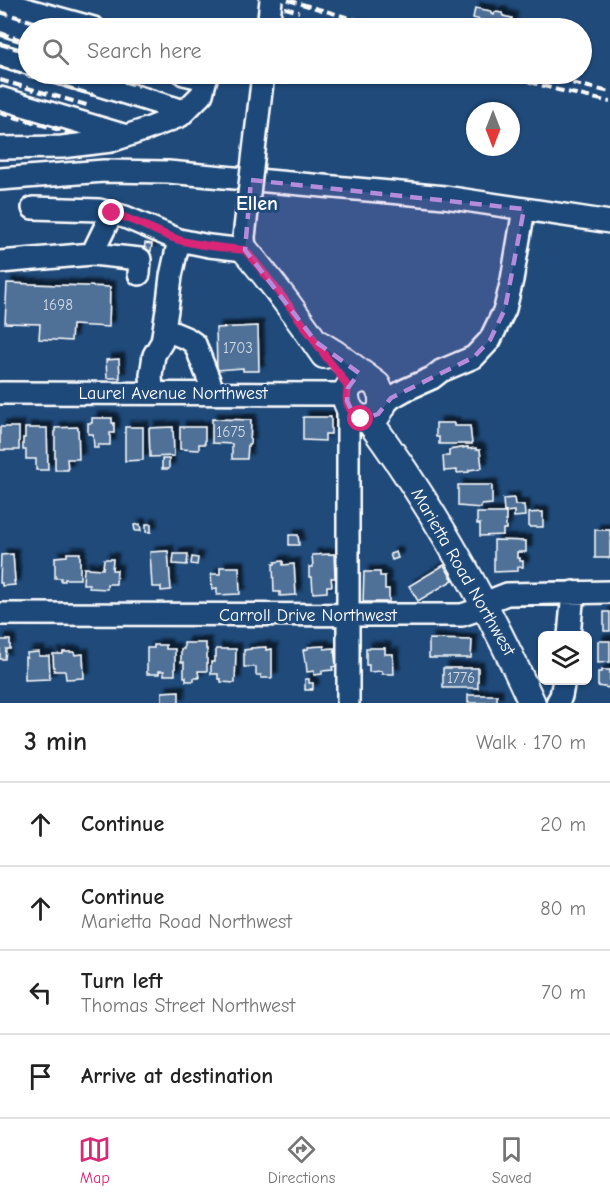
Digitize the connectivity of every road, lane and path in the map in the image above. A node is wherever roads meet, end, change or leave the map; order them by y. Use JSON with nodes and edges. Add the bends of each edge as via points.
{"nodes":[{"id":1,"x":271,"y":0,"type":"edge"},
{"id":2,"x":0,"y":2,"type":"edge"},
{"id":3,"x":58,"y":18,"type":"edge"},
{"id":4,"x":269,"y":18,"type":"edge"},
{"id":5,"x":0,"y":23,"type":"edge"},
{"id":6,"x":18,"y":29,"type":"edge"},
{"id":7,"x":0,"y":55,"type":"edge"},
{"id":8,"x":18,"y":60,"type":"edge"},
{"id":9,"x":96,"y":84,"type":"edge"},
{"id":10,"x":205,"y":84,"type":"edge"},
{"id":11,"x":261,"y":84,"type":"edge"},
{"id":12,"x":0,"y":98,"type":"edge"},
{"id":13,"x":184,"y":111,"type":"junction"},
{"id":14,"x":125,"y":136,"type":"junction"},
{"id":15,"x":1,"y":147,"type":"edge"},
{"id":16,"x":0,"y":179,"type":"edge"},
{"id":17,"x":33,"y":208,"type":"dead end"},
{"id":18,"x":524,"y":209,"type":"junction"},
{"id":19,"x":112,"y":213,"type":"junction"},
{"id":20,"x":610,"y":222,"type":"edge"},
{"id":21,"x":179,"y":240,"type":"junction"},
{"id":22,"x":244,"y":244,"type":"junction"},
{"id":23,"x":92,"y":254,"type":"junction"},
{"id":24,"x":0,"y":262,"type":"edge"},
{"id":25,"x":139,"y":273,"type":"dead end"},
{"id":26,"x":164,"y":329,"type":"junction"},
{"id":27,"x":0,"y":393,"type":"edge"},
{"id":28,"x":152,"y":393,"type":"junction"},
{"id":29,"x":214,"y":393,"type":"junction"},
{"id":30,"x":362,"y":405,"type":"junction"},
{"id":31,"x":573,"y":592,"type":"junction"},
{"id":32,"x":610,"y":592,"type":"edge"},
{"id":33,"x":484,"y":603,"type":"junction"},
{"id":34,"x":0,"y":614,"type":"edge"},
{"id":35,"x":348,"y":615,"type":"junction"},
{"id":36,"x":569,"y":631,"type":"edge"},
{"id":37,"x":563,"y":685,"type":"edge"},
{"id":38,"x":348,"y":703,"type":"edge"},
{"id":39,"x":532,"y":703,"type":"edge"},
{"id":40,"x":557,"y":703,"type":"edge"}],
"edges":[{"from":1,"to":4,"type":"street","bridge":true},
{"from":2,"to":3,"type":"street"},
{"from":5,"to":6,"type":"street"},
{"from":7,"to":8,"type":"street"},
{"from":9,"to":13,"type":"street"},
{"from":10,"to":13,"type":"street","via":[[202,94]]},
{"from":11,"to":22,"type":"street","bridge":true},
{"from":12,"to":14,"type":"street"},
{"from":13,"to":14,"type":"street","via":[[180,116]]},
{"from":14,"to":15,"type":"street","via":[[62,147]]},
{"from":16,"to":18,"type":"street","via":[[104,171],[168,172],[445,197]]},
{"from":17,"to":19,"type":"street"},
{"from":18,"to":20,"type":"street"},
{"from":18,"to":30,"type":"street","via":[[505,309],[489,340],[474,357],[391,398]]},
{"from":19,"to":21,"type":"street"},
{"from":19,"to":23,"type":"street"},
{"from":21,"to":22,"type":"street","via":[[209,246]]},
{"from":21,"to":26,"type":"street"},
{"from":22,"to":30,"type":"main road","name":"Marietta Road Northwest"},
{"from":23,"to":24,"type":"street"},
{"from":23,"to":25,"type":"street","via":[[140,259]]},
{"from":26,"to":28,"type":"street","via":[[154,356]]},
{"from":26,"to":29,"type":"street","via":[[195,344]]},
{"from":27,"to":28,"type":"street","name":"Laurel Avenue Northwest"},
{"from":28,"to":29,"type":"street","name":"Laurel Avenue Northwest"},
{"from":29,"to":30,"type":"street","name":"Laurel Avenue Northwest"},
{"from":30,"to":33,"type":"main road","name":"Marietta Road Northwest"},
{"from":30,"to":35,"type":"street"},
{"from":31,"to":32,"type":"street","name":"Carroll Drive Northwest"},
{"from":31,"to":33,"type":"street","name":"Carroll Drive Northwest","via":[[507,594]]},
{"from":31,"to":36,"type":"street"},
{"from":33,"to":35,"type":"street","name":"Carroll Drive Northwest","via":[[474,612],[462,615]]},
{"from":33,"to":39,"type":"main road","name":"Marietta Road Northwest"},
{"from":34,"to":35,"type":"street","name":"Carroll Drive Northwest"},
{"from":35,"to":38,"type":"street"},
{"from":37,"to":40,"type":"street"}]}
